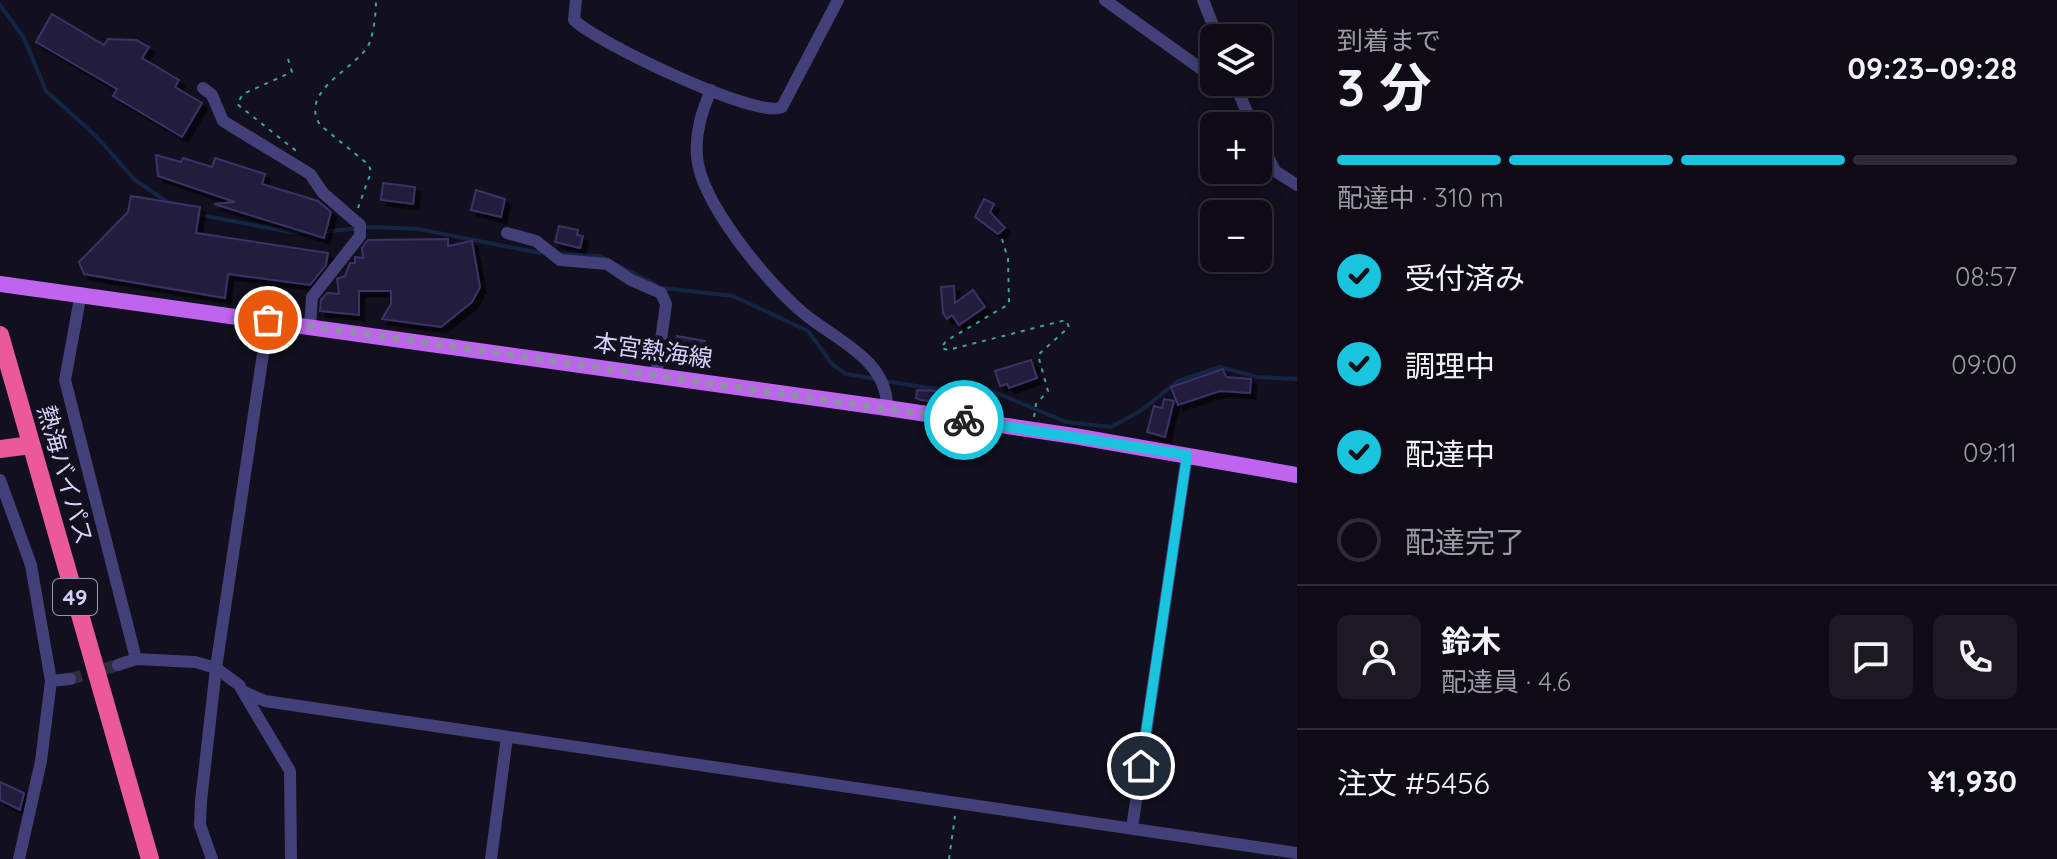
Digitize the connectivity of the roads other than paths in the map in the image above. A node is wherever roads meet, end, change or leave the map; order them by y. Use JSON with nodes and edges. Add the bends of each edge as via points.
{"nodes":[{"id":1,"x":576,"y":0,"type":"edge"},
{"id":2,"x":838,"y":0,"type":"edge"},
{"id":3,"x":1105,"y":0,"type":"edge"},
{"id":4,"x":1203,"y":0,"type":"edge"},
{"id":5,"x":1212,"y":24,"type":"edge"},
{"id":6,"x":1200,"y":68,"type":"edge"},
{"id":7,"x":203,"y":88,"type":"dead end"},
{"id":8,"x":711,"y":90,"type":"junction"},
{"id":9,"x":1272,"y":165,"type":"edge"},
{"id":10,"x":1297,"y":185,"type":"edge"},
{"id":11,"x":507,"y":233,"type":"dead end"},
{"id":12,"x":0,"y":284,"type":"edge"},
{"id":13,"x":81,"y":293,"type":"junction"},
{"id":14,"x":268,"y":320,"type":"junction"},
{"id":15,"x":310,"y":326,"type":"junction"},
{"id":16,"x":0,"y":335,"type":"edge"},
{"id":17,"x":656,"y":376,"type":"junction"},
{"id":18,"x":887,"y":408,"type":"junction"},
{"id":19,"x":31,"y":445,"type":"junction"},
{"id":20,"x":0,"y":449,"type":"edge"},
{"id":21,"x":1187,"y":455,"type":"junction"},
{"id":22,"x":1297,"y":475,"type":"edge"},
{"id":23,"x":0,"y":480,"type":"edge"},
{"id":24,"x":136,"y":659,"type":"junction"},
{"id":25,"x":118,"y":665,"type":"tunnel mouth"},
{"id":26,"x":216,"y":668,"type":"junction"},
{"id":27,"x":70,"y":679,"type":"tunnel mouth"},
{"id":28,"x":51,"y":681,"type":"junction"},
{"id":29,"x":244,"y":692,"type":"junction"},
{"id":30,"x":507,"y":737,"type":"junction"},
{"id":31,"x":1132,"y":828,"type":"junction"},
{"id":32,"x":1254,"y":853,"type":"edge"},
{"id":33,"x":1297,"y":853,"type":"edge"},
{"id":34,"x":19,"y":859,"type":"edge"},
{"id":35,"x":150,"y":859,"type":"edge"},
{"id":36,"x":212,"y":859,"type":"edge"},
{"id":37,"x":291,"y":859,"type":"edge"},
{"id":38,"x":491,"y":859,"type":"edge"}],
"edges":[{"from":1,"to":8,"type":"street","via":[[578,25]]},
{"from":2,"to":8,"type":"street","via":[[782,107],[770,110]]},
{"from":3,"to":6,"type":"street"},
{"from":4,"to":5,"type":"street"},
{"from":7,"to":15,"type":"street","via":[[212,95],[223,121],[304,170],[360,225],[362,233],[312,297]]},
{"from":8,"to":18,"type":"street","via":[[697,146],[698,166],[710,194],[768,281],[881,374]]},
{"from":9,"to":10,"type":"street"},
{"from":11,"to":17,"type":"street","via":[[536,241],[560,260],[607,264],[661,293],[666,304]]},
{"from":12,"to":13,"type":"main road","name":"本宮熱海線"},
{"from":13,"to":14,"type":"main road","name":"本宮熱海線"},
{"from":13,"to":24,"type":"street","via":[[65,380]]},
{"from":14,"to":15,"type":"main road","name":"本宮熱海線"},
{"from":14,"to":26,"type":"street"},
{"from":15,"to":17,"type":"main road","name":"本宮熱海線"},
{"from":16,"to":19,"type":"highway","name":"熱海バイパス","number":"49"},
{"from":17,"to":18,"type":"main road","name":"本宮熱海線"},
{"from":18,"to":21,"type":"main road","name":"本宮熱海線"},
{"from":19,"to":20,"type":"highway"},
{"from":19,"to":35,"type":"highway","name":"熱海バイパス","number":"49"},
{"from":21,"to":22,"type":"main road","name":"本宮熱海線"},
{"from":21,"to":31,"type":"street"},
{"from":23,"to":28,"type":"street","via":[[31,565]]},
{"from":24,"to":25,"type":"street"},
{"from":24,"to":26,"type":"street"},
{"from":26,"to":29,"type":"street"},
{"from":26,"to":36,"type":"street","via":[[200,825]]},
{"from":27,"to":28,"type":"street"},
{"from":28,"to":34,"type":"street","via":[[41,761]]},
{"from":29,"to":30,"type":"street","via":[[265,701]]},
{"from":29,"to":37,"type":"street","via":[[290,771]]},
{"from":30,"to":31,"type":"street"},
{"from":30,"to":38,"type":"street"},
{"from":31,"to":32,"type":"street"},
{"from":32,"to":33,"type":"street"}]}
